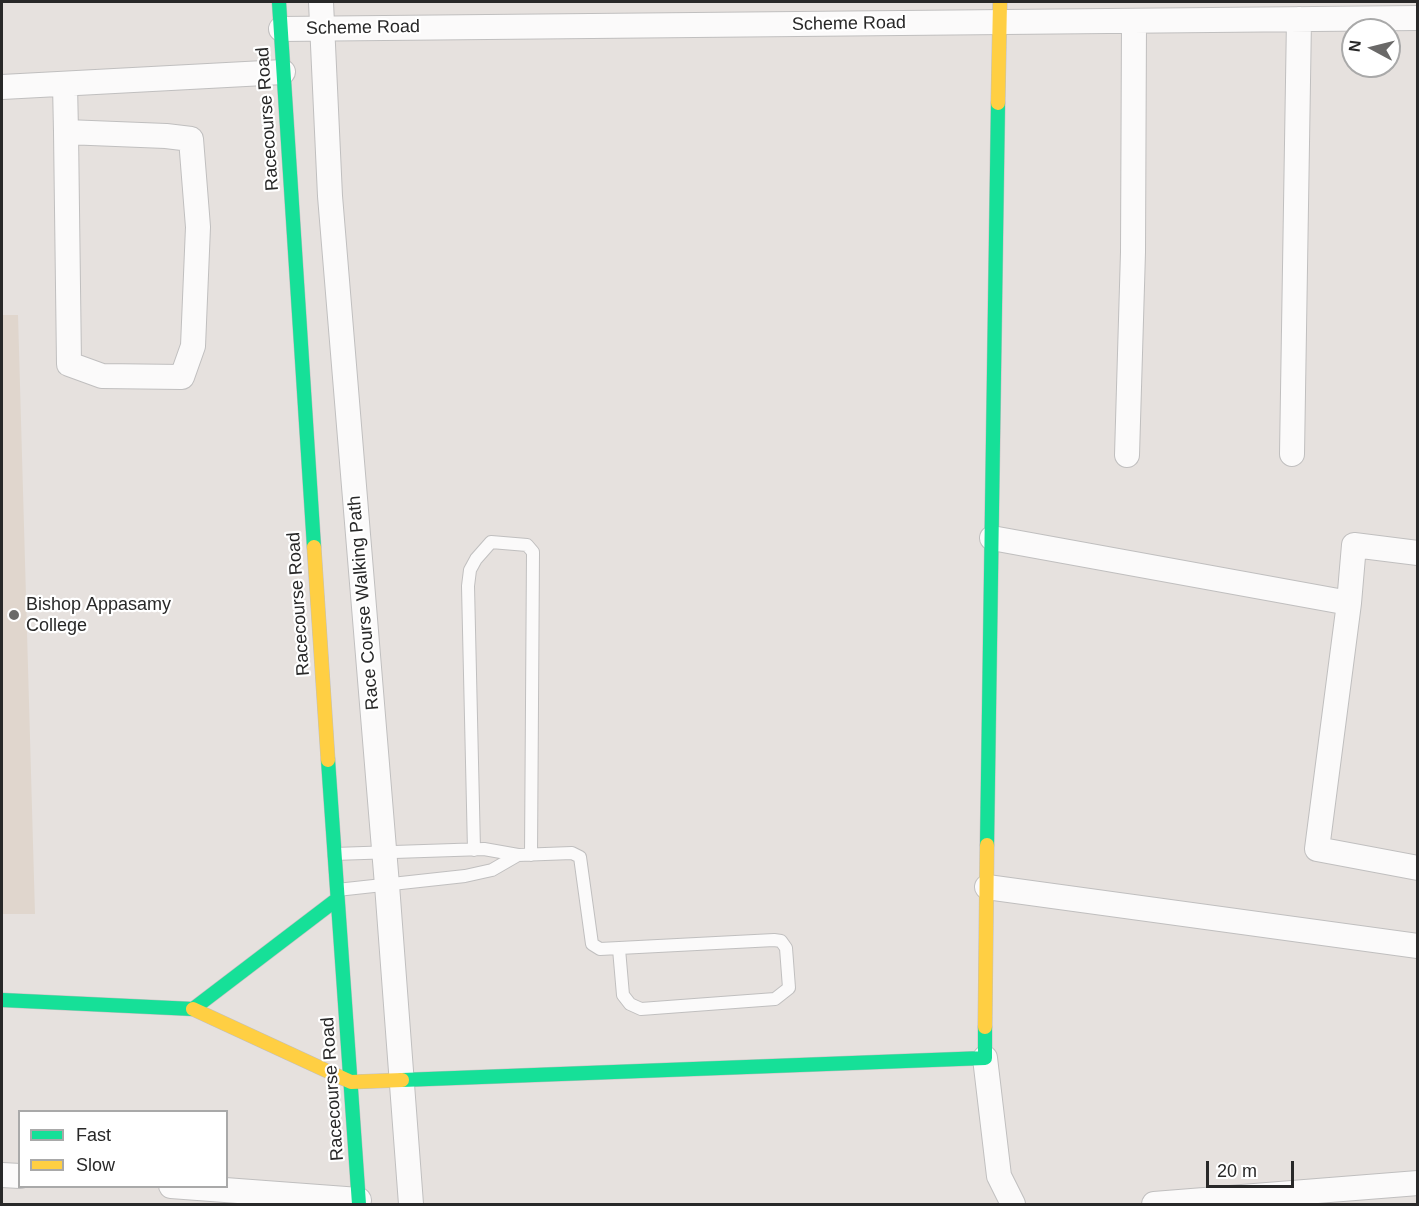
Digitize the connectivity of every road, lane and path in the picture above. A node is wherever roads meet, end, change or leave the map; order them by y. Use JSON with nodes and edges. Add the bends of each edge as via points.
{"nodes":[{"id":1,"x":279,"y":2,"type":"edge"},
{"id":2,"x":321,"y":2,"type":"edge"},
{"id":3,"x":1000,"y":12,"type":"edge"},
{"id":4,"x":1418,"y":18,"type":"edge"},
{"id":5,"x":1299,"y":20,"type":"junction"},
{"id":6,"x":1134,"y":21,"type":"junction"},
{"id":7,"x":281,"y":29,"type":"junction"},
{"id":8,"x":322,"y":29,"type":"junction"},
{"id":9,"x":283,"y":72,"type":"junction"},
{"id":10,"x":65,"y":84,"type":"junction"},
{"id":11,"x":2,"y":87,"type":"edge"},
{"id":12,"x":66,"y":132,"type":"junction"},
{"id":13,"x":1292,"y":454,"type":"dead end"},
{"id":14,"x":1127,"y":455,"type":"dead end"},
{"id":15,"x":992,"y":538,"type":"junction"},
{"id":16,"x":1418,"y":553,"type":"edge"},
{"id":17,"x":1349,"y":603,"type":"junction"},
{"id":18,"x":474,"y":849,"type":"junction"},
{"id":19,"x":384,"y":852,"type":"junction"},
{"id":20,"x":333,"y":854,"type":"junction"},
{"id":21,"x":525,"y":855,"type":"junction"},
{"id":22,"x":1418,"y":868,"type":"edge"},
{"id":23,"x":387,"y":885,"type":"junction"},
{"id":24,"x":987,"y":887,"type":"junction"},
{"id":25,"x":336,"y":896,"type":"junction"},
{"id":26,"x":1418,"y":946,"type":"edge"},
{"id":27,"x":619,"y":949,"type":"junction"},
{"id":28,"x":2,"y":1000,"type":"edge"},
{"id":29,"x":193,"y":1009,"type":"junction"},
{"id":30,"x":985,"y":1058,"type":"junction"},
{"id":31,"x":402,"y":1079,"type":"junction"},
{"id":32,"x":351,"y":1082,"type":"junction"},
{"id":33,"x":2,"y":1174,"type":"edge"},
{"id":34,"x":18,"y":1176,"type":"edge"},
{"id":35,"x":1418,"y":1183,"type":"edge"},
{"id":36,"x":194,"y":1188,"type":"edge"},
{"id":37,"x":359,"y":1202,"type":"edge"},
{"id":38,"x":411,"y":1204,"type":"edge"},
{"id":39,"x":1013,"y":1204,"type":"edge"},
{"id":40,"x":1154,"y":1204,"type":"edge"}],
"edges":[{"from":1,"to":7,"type":"street","name":"Racecourse Road"},
{"from":2,"to":8,"type":"street","name":"Race Course Walking Path"},
{"from":3,"to":6,"type":"street","name":"Scheme Road"},
{"from":3,"to":8,"type":"street","name":"Scheme Road"},
{"from":3,"to":15,"type":"street"},
{"from":4,"to":5,"type":"street","name":"Scheme Road"},
{"from":5,"to":6,"type":"street","name":"Scheme Road"},
{"from":5,"to":13,"type":"street"},
{"from":6,"to":14,"type":"street"},
{"from":7,"to":8,"type":"street","name":"Scheme Road"},
{"from":7,"to":9,"type":"street","name":"Racecourse Road"},
{"from":8,"to":19,"type":"street","name":"Race Course Walking Path","via":[[330,196]]},
{"from":9,"to":10,"type":"street"},
{"from":9,"to":20,"type":"street","name":"Racecourse Road"},
{"from":10,"to":11,"type":"street"},
{"from":10,"to":12,"type":"street"},
{"from":12,"to":12,"type":"street","via":[[69,364],[102,376],[182,376],[193,346],[198,227],[190,139]]},
{"from":15,"to":17,"type":"street"},
{"from":15,"to":24,"type":"street"},
{"from":16,"to":17,"type":"street","via":[[1354,545]]},
{"from":17,"to":22,"type":"street","via":[[1317,849]]},
{"from":18,"to":19,"type":"lane"},
{"from":18,"to":21,"type":"lane"},
{"from":18,"to":21,"type":"lane","via":[[470,570],[490,542],[527,545],[533,552]]},
{"from":19,"to":20,"type":"lane"},
{"from":19,"to":23,"type":"street","name":"Race Course Walking Path"},
{"from":20,"to":25,"type":"street","name":"Racecourse Road"},
{"from":21,"to":23,"type":"lane","via":[[492,870],[465,876]]},
{"from":21,"to":27,"type":"lane","via":[[572,853],[580,857],[592,944],[600,950]]},
{"from":23,"to":25,"type":"lane"},
{"from":23,"to":31,"type":"street","name":"Race Course Walking Path"},
{"from":24,"to":26,"type":"street"},
{"from":24,"to":30,"type":"street"},
{"from":25,"to":29,"type":"street"},
{"from":25,"to":32,"type":"street","name":"Racecourse Road"},
{"from":27,"to":27,"type":"lane","via":[[781,941],[786,948],[789,988],[775,999],[641,1009],[623,995]]},
{"from":28,"to":29,"type":"street"},
{"from":29,"to":32,"type":"street"},
{"from":30,"to":31,"type":"street"},
{"from":30,"to":39,"type":"street","via":[[999,1176]]},
{"from":31,"to":32,"type":"street"},
{"from":31,"to":38,"type":"street","name":"Race Course Walking Path"},
{"from":32,"to":37,"type":"street","name":"Racecourse Road"},
{"from":33,"to":34,"type":"street"},
{"from":35,"to":40,"type":"street"},
{"from":36,"to":37,"type":"street"}]}
